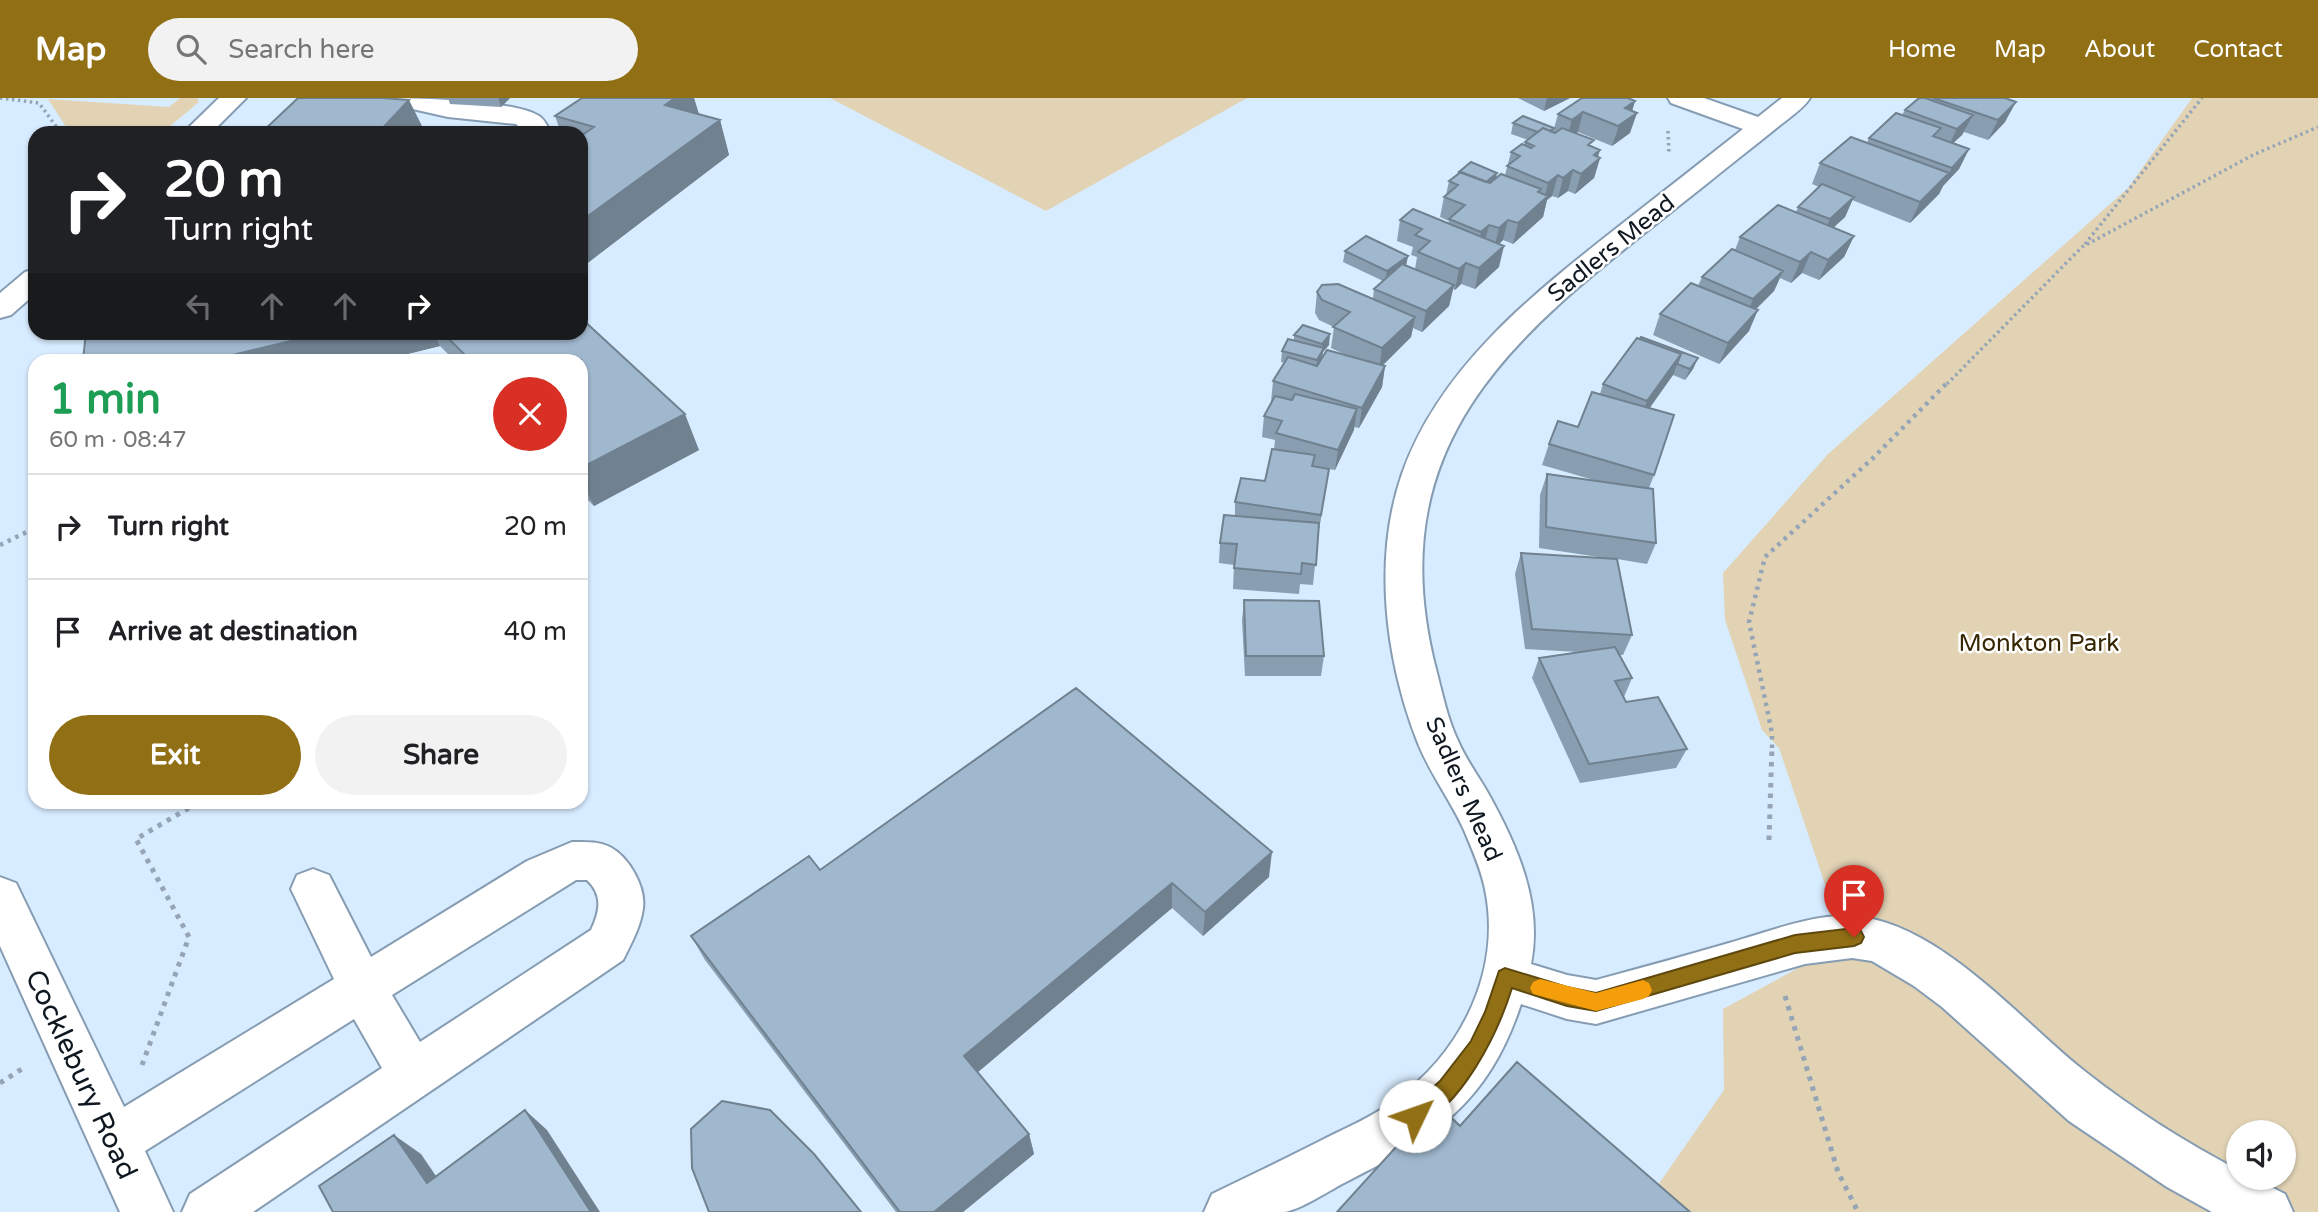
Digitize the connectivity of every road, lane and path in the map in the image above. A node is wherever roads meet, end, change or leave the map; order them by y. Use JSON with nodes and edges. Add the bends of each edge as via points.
{"nodes":[{"id":1,"x":0,"y":98,"type":"edge"},
{"id":2,"x":234,"y":98,"type":"edge"},
{"id":3,"x":395,"y":98,"type":"edge"},
{"id":4,"x":1798,"y":98,"type":"edge"},
{"id":5,"x":2202,"y":98,"type":"edge"},
{"id":6,"x":34,"y":100,"type":"edge"},
{"id":7,"x":518,"y":106,"type":"edge"},
{"id":8,"x":1674,"y":108,"type":"edge"},
{"id":9,"x":56,"y":126,"type":"edge"},
{"id":10,"x":204,"y":126,"type":"edge"},
{"id":11,"x":534,"y":126,"type":"edge"},
{"id":12,"x":1761,"y":127,"type":"junction"},
{"id":13,"x":2318,"y":127,"type":"edge"},
{"id":14,"x":1669,"y":200,"type":"junction"},
{"id":15,"x":2082,"y":247,"type":"junction"},
{"id":16,"x":28,"y":284,"type":"edge"},
{"id":17,"x":0,"y":309,"type":"edge"},
{"id":18,"x":28,"y":531,"type":"edge"},
{"id":19,"x":0,"y":545,"type":"edge"},
{"id":20,"x":187,"y":809,"type":"edge"},
{"id":21,"x":1769,"y":839,"type":"dead end"},
{"id":22,"x":313,"y":889,"type":"dead end"},
{"id":23,"x":5,"y":922,"type":"edge"},
{"id":24,"x":1776,"y":951,"type":"junction"},
{"id":25,"x":1505,"y":977,"type":"junction"},
{"id":26,"x":362,"y":988,"type":"junction"},
{"id":27,"x":412,"y":1074,"type":"junction"},
{"id":28,"x":114,"y":1142,"type":"junction"},
{"id":29,"x":147,"y":1212,"type":"edge"},
{"id":30,"x":208,"y":1212,"type":"edge"},
{"id":31,"x":1230,"y":1212,"type":"edge"},
{"id":32,"x":1858,"y":1212,"type":"edge"},
{"id":33,"x":2267,"y":1212,"type":"edge"}],
"edges":[{"from":1,"to":6,"type":"path"},
{"from":2,"to":10,"type":"street"},
{"from":3,"to":7,"type":"street","via":[[448,109]]},
{"from":4,"to":12,"type":"street","name":"Sadlers Mead"},
{"from":5,"to":15,"type":"path"},
{"from":6,"to":9,"type":"path"},
{"from":7,"to":11,"type":"street"},
{"from":8,"to":12,"type":"street"},
{"from":8,"to":14,"type":"path"},
{"from":12,"to":14,"type":"street","name":"Sadlers Mead"},
{"from":13,"to":15,"type":"path","via":[[2253,155]]},
{"from":14,"to":25,"type":"street","name":"Sadlers Mead","via":[[1557,290],[1478,368],[1437,431],[1419,473],[1407,520],[1401,572],[1409,640],[1432,727],[1483,825],[1507,889],[1511,942]]},
{"from":15,"to":21,"type":"path","via":[[1873,458],[1765,557],[1749,622],[1772,733]]},
{"from":16,"to":17,"type":"street"},
{"from":18,"to":19,"type":"path"},
{"from":20,"to":28,"type":"path","via":[[136,839],[188,937]]},
{"from":22,"to":26,"type":"street"},
{"from":23,"to":28,"type":"street","name":"Cocklebury Road"},
{"from":24,"to":25,"type":"street","via":[[1596,1002]]},
{"from":24,"to":32,"type":"path","via":[[1793,1028],[1838,1172]]},
{"from":24,"to":33,"type":"street","via":[[1795,944],[1854,937],[1908,956],[2107,1119],[2196,1177]]},
{"from":25,"to":31,"type":"street","name":"Sadlers Mead","via":[[1478,1048],[1448,1088],[1415,1116]]},
{"from":26,"to":27,"type":"street"},
{"from":26,"to":27,"type":"street","via":[[572,861],[596,861],[612,874],[622,892],[620,919],[607,945]]},
{"from":26,"to":28,"type":"street"},
{"from":27,"to":30,"type":"street"},
{"from":28,"to":29,"type":"street","name":"Cocklebury Road"}]}
